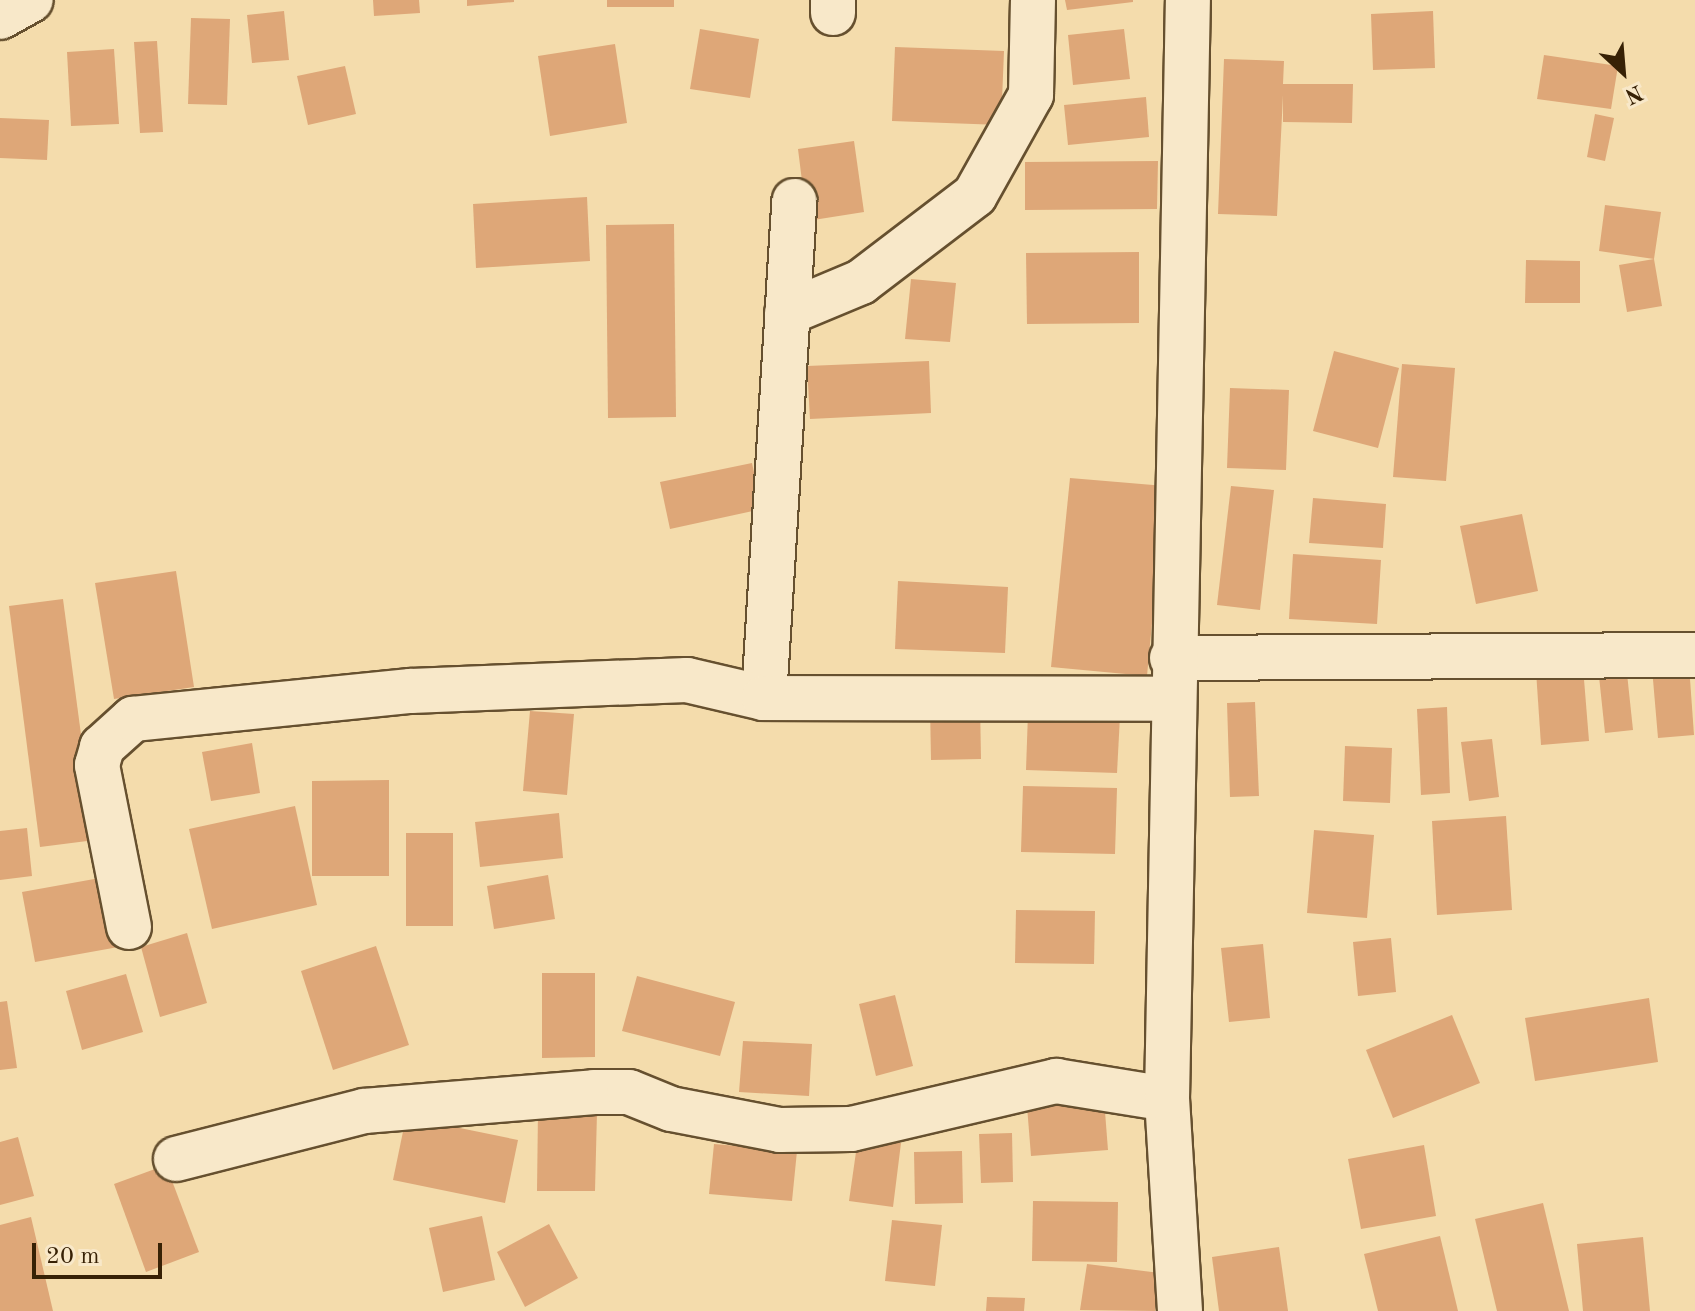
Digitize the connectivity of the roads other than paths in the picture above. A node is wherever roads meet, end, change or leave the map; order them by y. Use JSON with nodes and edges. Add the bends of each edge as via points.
{"nodes":[{"id":1,"x":31,"y":0,"type":"edge"},
{"id":2,"x":1033,"y":0,"type":"edge"},
{"id":3,"x":1188,"y":0,"type":"edge"},
{"id":4,"x":0,"y":17,"type":"edge"},
{"id":5,"x":794,"y":201,"type":"dead end"},
{"id":6,"x":787,"y":313,"type":"junction"},
{"id":7,"x":1695,"y":655,"type":"edge"},
{"id":8,"x":1172,"y":678,"type":"junction"},
{"id":9,"x":764,"y":698,"type":"junction"},
{"id":10,"x":129,"y":927,"type":"dead end"},
{"id":11,"x":1167,"y":1099,"type":"junction"},
{"id":12,"x":176,"y":1159,"type":"dead end"},
{"id":13,"x":1180,"y":1311,"type":"edge"}],
"edges":[{"from":1,"to":4,"type":"street"},
{"from":2,"to":6,"type":"street","via":[[1031,95],[975,195],[861,282]]},
{"from":3,"to":8,"type":"street"},
{"from":5,"to":6,"type":"street"},
{"from":6,"to":9,"type":"street"},
{"from":7,"to":8,"type":"street"},
{"from":8,"to":9,"type":"street"},
{"from":8,"to":11,"type":"street"},
{"from":9,"to":10,"type":"street","via":[[687,680],[596,683],[411,691],[133,719],[102,747],[97,765]]},
{"from":11,"to":12,"type":"street","via":[[1056,1081],[851,1129],[780,1130],[671,1109],[629,1092],[594,1092],[364,1111]]},
{"from":11,"to":13,"type":"street"}]}
